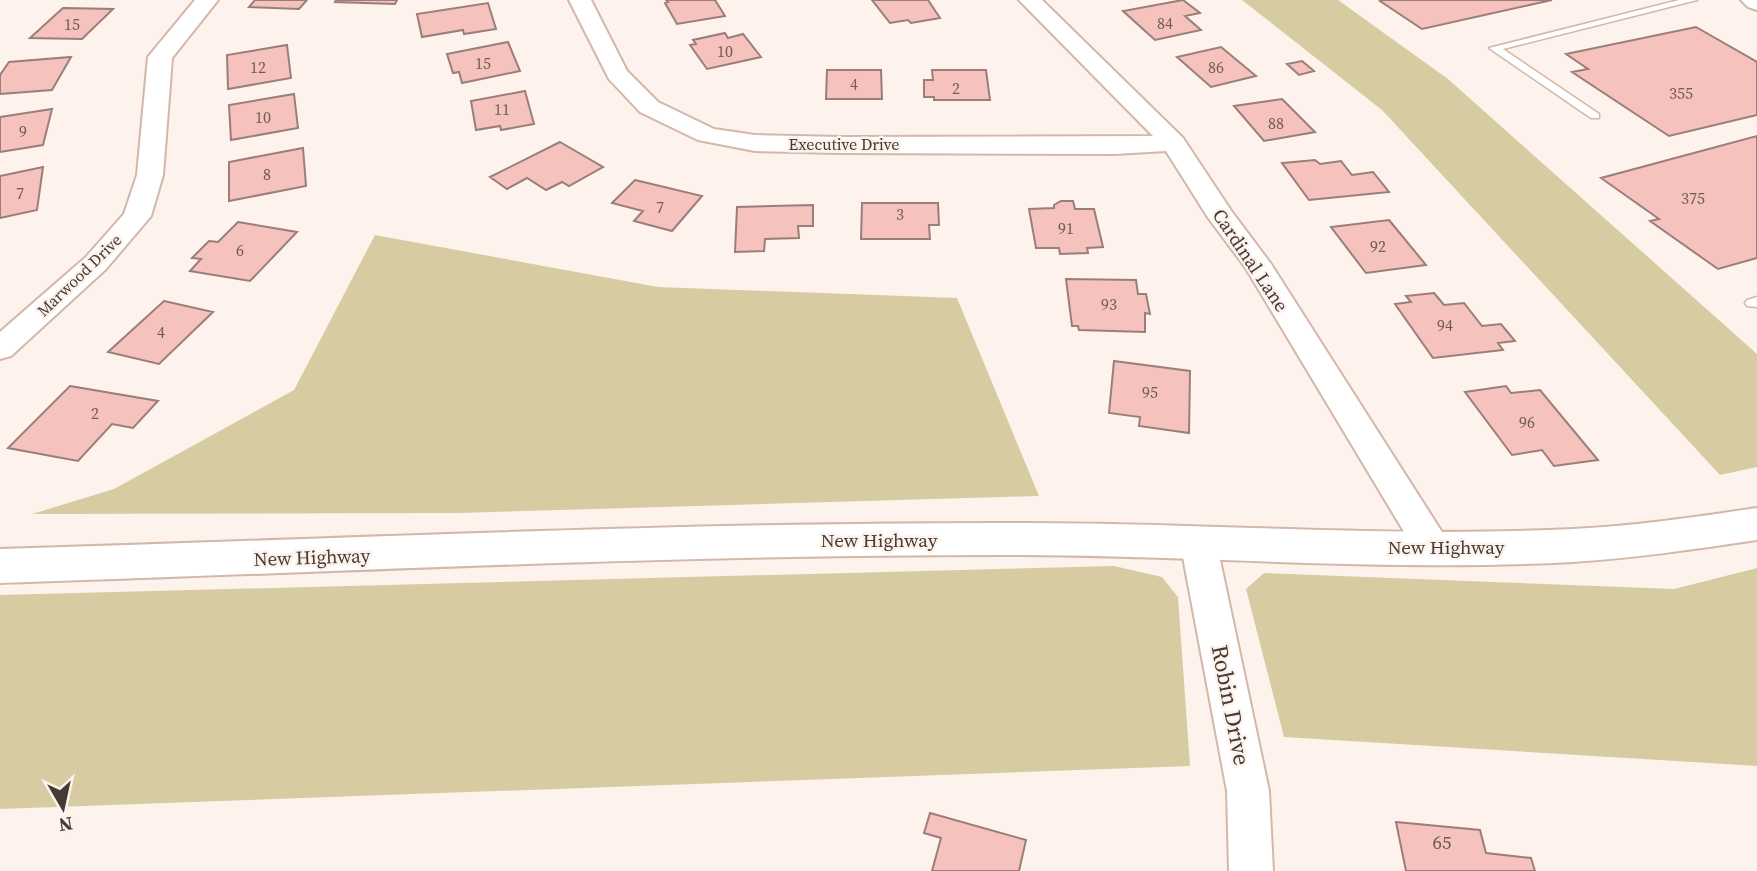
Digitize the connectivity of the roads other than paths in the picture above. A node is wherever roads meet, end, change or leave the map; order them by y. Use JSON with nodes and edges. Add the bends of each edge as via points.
{"nodes":[{"id":1,"x":207,"y":0,"type":"edge"},
{"id":2,"x":580,"y":0,"type":"edge"},
{"id":3,"x":1030,"y":0,"type":"edge"},
{"id":4,"x":1692,"y":0,"type":"edge"},
{"id":5,"x":1595,"y":116,"type":"dead end"},
{"id":6,"x":1174,"y":143,"type":"junction"},
{"id":7,"x":0,"y":349,"type":"edge"},
{"id":8,"x":1757,"y":524,"type":"edge"},
{"id":9,"x":1198,"y":541,"type":"junction"},
{"id":10,"x":1434,"y":550,"type":"junction"},
{"id":11,"x":0,"y":566,"type":"edge"},
{"id":12,"x":1251,"y":871,"type":"edge"}],
"edges":[{"from":1,"to":7,"type":"street","name":"Marwood Drive","via":[[160,57],[150,175],[137,216],[96,263]]},
{"from":2,"to":6,"type":"street","name":"Executive Drive","via":[[617,74],[649,107],[708,135],[755,143],[841,145]]},
{"from":3,"to":6,"type":"street","name":"Cardinal Lane"},
{"from":4,"to":5,"type":"lane","via":[[1494,48]]},
{"from":6,"to":10,"type":"street","name":"Cardinal Lane","via":[[1257,264]]},
{"from":8,"to":10,"type":"street","name":"New Highway","via":[[1611,542]]},
{"from":9,"to":10,"type":"street","name":"New Highway"},
{"from":9,"to":11,"type":"street","name":"New Highway","via":[[811,541]]},
{"from":9,"to":12,"type":"street","name":"Robin Drive","via":[[1248,791]]}]}
